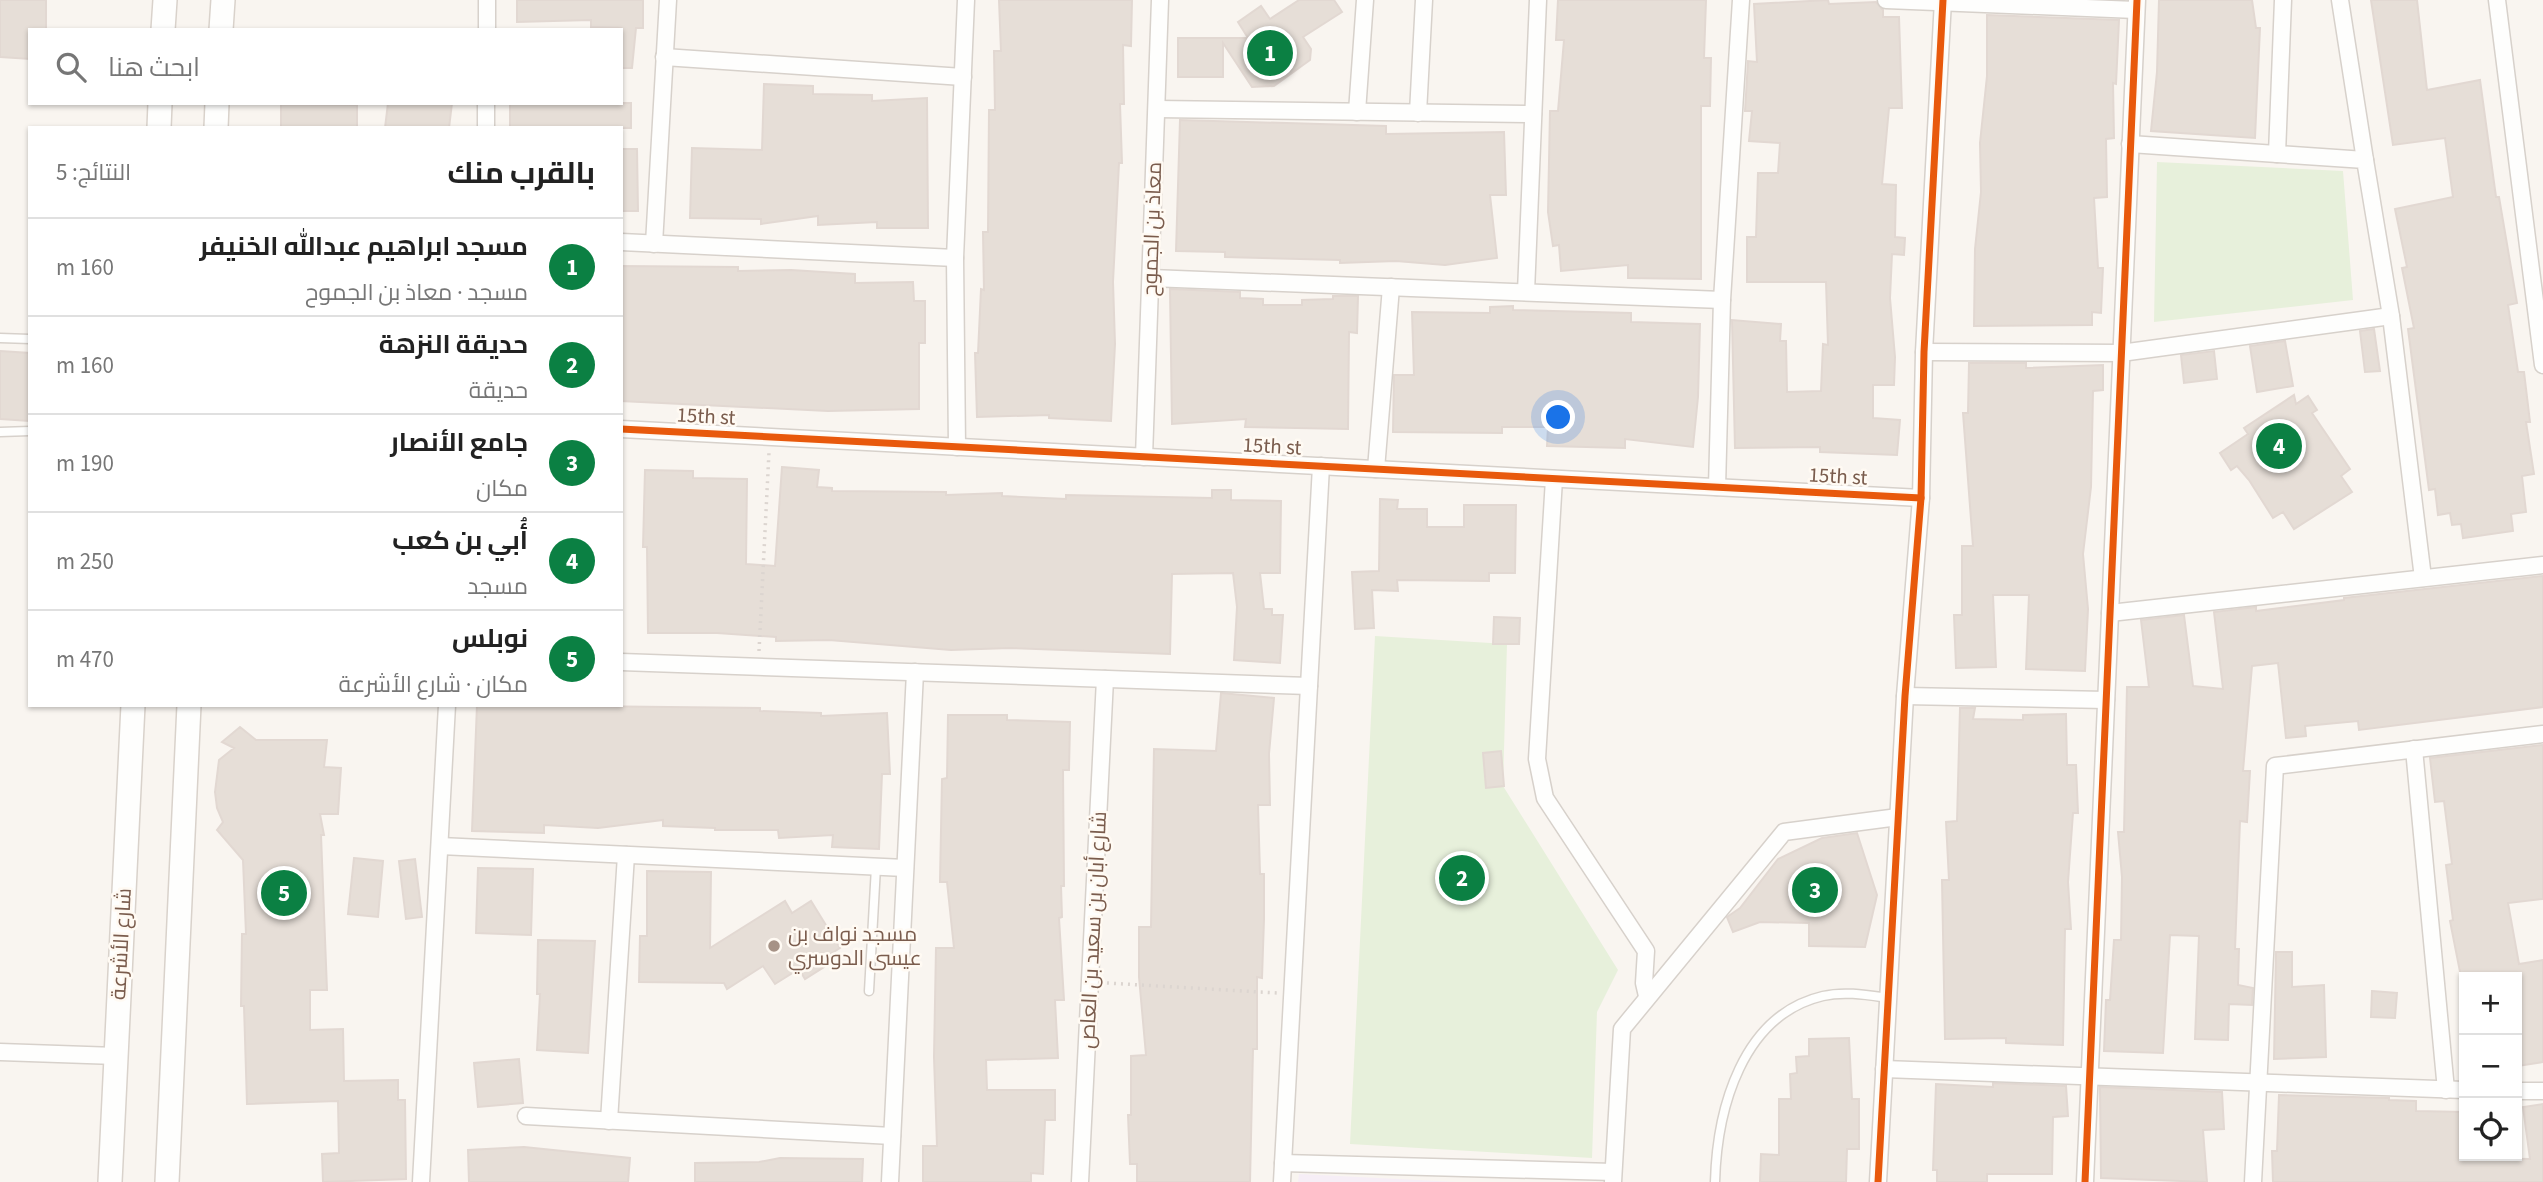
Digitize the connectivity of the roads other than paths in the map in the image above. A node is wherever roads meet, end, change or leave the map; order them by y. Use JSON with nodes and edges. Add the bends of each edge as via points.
{"nodes":[{"id":1,"x":165,"y":0,"type":"edge"},
{"id":2,"x":223,"y":0,"type":"edge"},
{"id":3,"x":487,"y":0,"type":"edge"},
{"id":4,"x":668,"y":0,"type":"edge"},
{"id":5,"x":966,"y":0,"type":"edge"},
{"id":6,"x":1160,"y":0,"type":"edge"},
{"id":7,"x":1365,"y":0,"type":"edge"},
{"id":8,"x":1424,"y":0,"type":"edge"},
{"id":9,"x":1538,"y":0,"type":"edge"},
{"id":10,"x":1741,"y":0,"type":"edge"},
{"id":11,"x":1886,"y":0,"type":"edge"},
{"id":12,"x":2283,"y":0,"type":"edge"},
{"id":13,"x":2340,"y":0,"type":"edge"},
{"id":14,"x":2497,"y":0,"type":"edge"},
{"id":15,"x":1943,"y":2,"type":"edge"},
{"id":16,"x":2093,"y":4,"type":"edge"},
{"id":17,"x":2136,"y":5,"type":"edge"},
{"id":18,"x":163,"y":28,"type":"edge"},
{"id":19,"x":221,"y":28,"type":"edge"},
{"id":20,"x":487,"y":28,"type":"edge"},
{"id":21,"x":664,"y":57,"type":"junction"},
{"id":22,"x":963,"y":77,"type":"junction"},
{"id":23,"x":160,"y":105,"type":"edge"},
{"id":24,"x":217,"y":105,"type":"edge"},
{"id":25,"x":486,"y":105,"type":"edge"},
{"id":26,"x":1157,"y":109,"type":"junction"},
{"id":27,"x":1356,"y":112,"type":"junction"},
{"id":28,"x":1418,"y":113,"type":"junction"},
{"id":29,"x":1533,"y":114,"type":"junction"},
{"id":30,"x":159,"y":126,"type":"edge"},
{"id":31,"x":216,"y":126,"type":"edge"},
{"id":32,"x":486,"y":126,"type":"edge"},
{"id":33,"x":2130,"y":144,"type":"junction"},
{"id":34,"x":2277,"y":154,"type":"junction"},
{"id":35,"x":2365,"y":160,"type":"junction"},
{"id":36,"x":623,"y":242,"type":"edge"},
{"id":37,"x":654,"y":244,"type":"junction"},
{"id":38,"x":955,"y":258,"type":"junction"},
{"id":39,"x":1150,"y":278,"type":"junction"},
{"id":40,"x":1391,"y":287,"type":"junction"},
{"id":41,"x":1526,"y":292,"type":"junction"},
{"id":42,"x":1722,"y":300,"type":"junction"},
{"id":43,"x":2391,"y":316,"type":"junction"},
{"id":44,"x":0,"y":338,"type":"edge"},
{"id":45,"x":28,"y":339,"type":"edge"},
{"id":46,"x":1924,"y":352,"type":"junction"},
{"id":47,"x":2121,"y":353,"type":"junction"},
{"id":48,"x":2543,"y":366,"type":"edge"},
{"id":49,"x":623,"y":429,"type":"edge"},
{"id":50,"x":28,"y":431,"type":"edge"},
{"id":51,"x":0,"y":432,"type":"edge"},
{"id":52,"x":957,"y":447,"type":"junction"},
{"id":53,"x":1144,"y":457,"type":"junction"},
{"id":54,"x":1321,"y":466,"type":"junction"},
{"id":55,"x":1376,"y":469,"type":"junction"},
{"id":56,"x":1554,"y":479,"type":"junction"},
{"id":57,"x":1717,"y":487,"type":"junction"},
{"id":58,"x":1921,"y":498,"type":"junction"},
{"id":59,"x":2543,"y":565,"type":"edge"},
{"id":60,"x":2423,"y":578,"type":"junction"},
{"id":61,"x":2110,"y":613,"type":"junction"},
{"id":62,"x":623,"y":662,"type":"edge"},
{"id":63,"x":915,"y":672,"type":"junction"},
{"id":64,"x":1105,"y":679,"type":"junction"},
{"id":65,"x":1309,"y":686,"type":"junction"},
{"id":66,"x":1905,"y":696,"type":"junction"},
{"id":67,"x":2106,"y":700,"type":"junction"},
{"id":68,"x":133,"y":707,"type":"edge"},
{"id":69,"x":189,"y":707,"type":"edge"},
{"id":70,"x":447,"y":707,"type":"edge"},
{"id":71,"x":2543,"y":734,"type":"edge"},
{"id":72,"x":2414,"y":749,"type":"junction"},
{"id":73,"x":1898,"y":817,"type":"junction"},
{"id":74,"x":440,"y":846,"type":"junction"},
{"id":75,"x":626,"y":855,"type":"junction"},
{"id":76,"x":876,"y":867,"type":"junction"},
{"id":77,"x":905,"y":868,"type":"junction"},
{"id":78,"x":869,"y":992,"type":"dead end"},
{"id":79,"x":1647,"y":996,"type":"junction"},
{"id":80,"x":1888,"y":998,"type":"junction"},
{"id":81,"x":0,"y":1052,"type":"edge"},
{"id":82,"x":116,"y":1056,"type":"junction"},
{"id":83,"x":1884,"y":1069,"type":"junction"},
{"id":84,"x":2088,"y":1076,"type":"junction"},
{"id":85,"x":2259,"y":1083,"type":"junction"},
{"id":86,"x":2446,"y":1090,"type":"junction"},
{"id":87,"x":2459,"y":1090,"type":"edge"},
{"id":88,"x":2522,"y":1091,"type":"edge"},
{"id":89,"x":2543,"y":1091,"type":"edge"},
{"id":90,"x":526,"y":1116,"type":"dead end"},
{"id":91,"x":610,"y":1121,"type":"junction"},
{"id":92,"x":892,"y":1136,"type":"junction"},
{"id":93,"x":1283,"y":1163,"type":"junction"},
{"id":94,"x":1613,"y":1177,"type":"edge"},
{"id":95,"x":110,"y":1182,"type":"edge"},
{"id":96,"x":167,"y":1182,"type":"edge"},
{"id":97,"x":421,"y":1182,"type":"edge"},
{"id":98,"x":890,"y":1182,"type":"edge"},
{"id":99,"x":1080,"y":1182,"type":"edge"},
{"id":100,"x":1282,"y":1182,"type":"edge"},
{"id":101,"x":1715,"y":1182,"type":"edge"},
{"id":102,"x":1878,"y":1182,"type":"edge"},
{"id":103,"x":2085,"y":1182,"type":"edge"},
{"id":104,"x":2253,"y":1182,"type":"edge"}],
"edges":[{"from":1,"to":18,"type":"street"},
{"from":2,"to":19,"type":"street"},
{"from":3,"to":20,"type":"street"},
{"from":4,"to":21,"type":"street"},
{"from":5,"to":22,"type":"street"},
{"from":6,"to":26,"type":"street","name":"معاذ بن الجموح"},
{"from":7,"to":27,"type":"street"},
{"from":8,"to":28,"type":"street"},
{"from":9,"to":29,"type":"street"},
{"from":10,"to":42,"type":"street"},
{"from":11,"to":15,"type":"street"},
{"from":12,"to":34,"type":"street"},
{"from":13,"to":35,"type":"street"},
{"from":14,"to":48,"type":"street"},
{"from":15,"to":16,"type":"street"},
{"from":15,"to":46,"type":"street"},
{"from":16,"to":17,"type":"street"},
{"from":17,"to":33,"type":"street"},
{"from":21,"to":22,"type":"street"},
{"from":21,"to":37,"type":"street"},
{"from":22,"to":38,"type":"street"},
{"from":23,"to":30,"type":"street"},
{"from":24,"to":31,"type":"street"},
{"from":25,"to":32,"type":"street"},
{"from":26,"to":27,"type":"street"},
{"from":26,"to":39,"type":"street","name":"معاذ بن الجموح"},
{"from":27,"to":28,"type":"street"},
{"from":28,"to":29,"type":"street"},
{"from":29,"to":41,"type":"street"},
{"from":33,"to":34,"type":"street"},
{"from":33,"to":47,"type":"street"},
{"from":34,"to":35,"type":"street"},
{"from":35,"to":43,"type":"street"},
{"from":36,"to":37,"type":"street"},
{"from":37,"to":38,"type":"street"},
{"from":38,"to":52,"type":"street"},
{"from":39,"to":40,"type":"street"},
{"from":39,"to":53,"type":"street","name":"معاذ بن الجموح"},
{"from":40,"to":41,"type":"street"},
{"from":40,"to":55,"type":"street"},
{"from":41,"to":42,"type":"street"},
{"from":42,"to":57,"type":"street"},
{"from":43,"to":47,"type":"street"},
{"from":43,"to":60,"type":"street"},
{"from":44,"to":45,"type":"lane"},
{"from":46,"to":47,"type":"street"},
{"from":46,"to":58,"type":"street"},
{"from":47,"to":61,"type":"street"},
{"from":49,"to":52,"type":"street","name":"15th st"},
{"from":50,"to":51,"type":"lane"},
{"from":52,"to":53,"type":"street","name":"15th st"},
{"from":53,"to":54,"type":"street","name":"15th st"},
{"from":54,"to":55,"type":"street","name":"15th st"},
{"from":54,"to":65,"type":"street"},
{"from":55,"to":56,"type":"street","name":"15th st"},
{"from":56,"to":57,"type":"street","name":"15th st"},
{"from":56,"to":79,"type":"street","via":[[1536,759],[1545,797],[1646,951]]},
{"from":57,"to":58,"type":"street","name":"15th st"},
{"from":58,"to":66,"type":"street"},
{"from":59,"to":60,"type":"street"},
{"from":60,"to":61,"type":"street"},
{"from":61,"to":67,"type":"street"},
{"from":62,"to":63,"type":"street"},
{"from":63,"to":64,"type":"street"},
{"from":63,"to":77,"type":"street"},
{"from":64,"to":65,"type":"street"},
{"from":64,"to":99,"type":"street","name":"شارع أبان بن سعيد بن العاص"},
{"from":65,"to":93,"type":"street"},
{"from":66,"to":67,"type":"street"},
{"from":66,"to":73,"type":"street"},
{"from":67,"to":84,"type":"street"},
{"from":68,"to":82,"type":"street","name":"شارع الأشرعة"},
{"from":69,"to":96,"type":"street"},
{"from":70,"to":74,"type":"street"},
{"from":71,"to":72,"type":"street"},
{"from":72,"to":85,"type":"street","via":[[2275,766]]},
{"from":72,"to":86,"type":"street"},
{"from":73,"to":79,"type":"street","via":[[1784,832]]},
{"from":73,"to":80,"type":"street"},
{"from":74,"to":75,"type":"street"},
{"from":74,"to":97,"type":"street"},
{"from":75,"to":76,"type":"street"},
{"from":75,"to":91,"type":"street"},
{"from":76,"to":77,"type":"street"},
{"from":76,"to":78,"type":"lane"},
{"from":77,"to":92,"type":"street"},
{"from":79,"to":94,"type":"street","via":[[1622,1029]]},
{"from":80,"to":83,"type":"street"},
{"from":80,"to":101,"type":"lane","via":[[1824,995],[1796,1006],[1765,1027],[1736,1075],[1716,1145]]},
{"from":81,"to":82,"type":"street"},
{"from":82,"to":95,"type":"street","name":"شارع الأشرعة"},
{"from":83,"to":84,"type":"street"},
{"from":83,"to":102,"type":"street"},
{"from":84,"to":85,"type":"street"},
{"from":84,"to":103,"type":"street"},
{"from":85,"to":86,"type":"street"},
{"from":85,"to":104,"type":"street"},
{"from":86,"to":87,"type":"street"},
{"from":88,"to":89,"type":"street"},
{"from":90,"to":91,"type":"street"},
{"from":91,"to":92,"type":"street"},
{"from":92,"to":98,"type":"street"},
{"from":93,"to":94,"type":"street"},
{"from":93,"to":100,"type":"street"}]}
